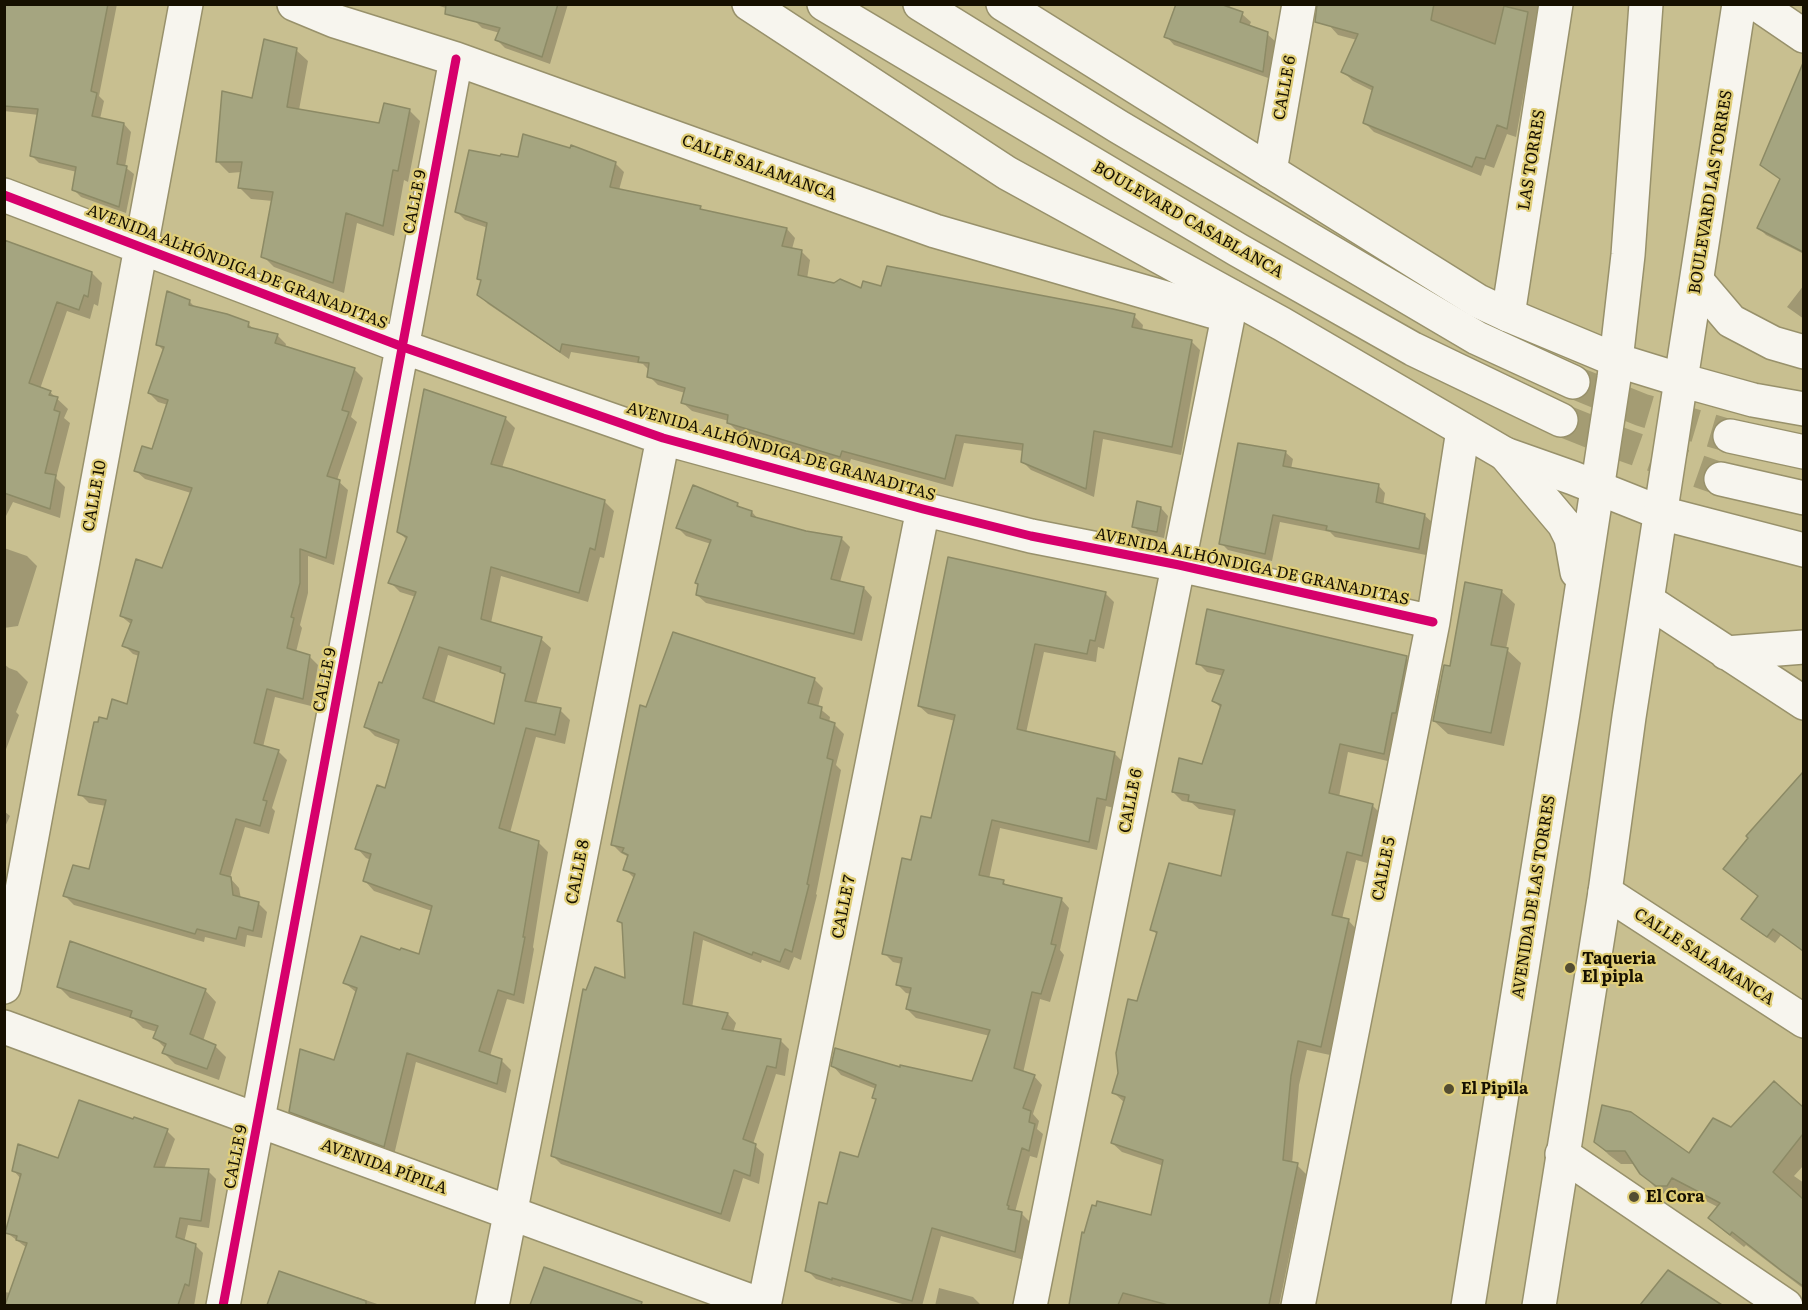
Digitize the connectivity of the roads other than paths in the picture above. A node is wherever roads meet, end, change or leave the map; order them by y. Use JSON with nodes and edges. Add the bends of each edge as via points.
{"nodes":[{"id":1,"x":186,"y":4,"type":"edge"},
{"id":2,"x":294,"y":4,"type":"edge"},
{"id":3,"x":749,"y":4,"type":"edge"},
{"id":4,"x":824,"y":4,"type":"edge"},
{"id":5,"x":920,"y":4,"type":"edge"},
{"id":6,"x":1003,"y":4,"type":"edge"},
{"id":7,"x":1299,"y":4,"type":"edge"},
{"id":8,"x":1556,"y":4,"type":"edge"},
{"id":9,"x":1646,"y":4,"type":"edge"},
{"id":10,"x":1739,"y":4,"type":"edge"},
{"id":11,"x":1757,"y":4,"type":"edge"},
{"id":12,"x":1041,"y":16,"type":"edge"},
{"id":13,"x":1803,"y":36,"type":"edge"},
{"id":14,"x":456,"y":59,"type":"junction"},
{"id":15,"x":1270,"y":171,"type":"junction"},
{"id":16,"x":4,"y":195,"type":"edge"},
{"id":17,"x":141,"y":247,"type":"junction"},
{"id":18,"x":1697,"y":281,"type":"junction"},
{"id":19,"x":1230,"y":307,"type":"junction"},
{"id":20,"x":1508,"y":315,"type":"junction"},
{"id":21,"x":403,"y":347,"type":"junction"},
{"id":22,"x":1803,"y":352,"type":"edge"},
{"id":23,"x":1616,"y":360,"type":"junction"},
{"id":24,"x":1681,"y":380,"type":"junction"},
{"id":25,"x":1573,"y":382,"type":"tunnel mouth"},
{"id":26,"x":1803,"y":410,"type":"edge"},
{"id":27,"x":1561,"y":420,"type":"tunnel mouth"},
{"id":28,"x":1463,"y":430,"type":"junction"},
{"id":29,"x":1730,"y":436,"type":"tunnel mouth"},
{"id":30,"x":663,"y":438,"type":"junction"},
{"id":31,"x":1803,"y":452,"type":"edge"},
{"id":32,"x":1505,"y":454,"type":"junction"},
{"id":33,"x":1721,"y":479,"type":"tunnel mouth"},
{"id":34,"x":1597,"y":487,"type":"junction"},
{"id":35,"x":1803,"y":498,"type":"edge"},
{"id":36,"x":923,"y":508,"type":"junction"},
{"id":37,"x":1661,"y":513,"type":"junction"},
{"id":38,"x":1803,"y":550,"type":"edge"},
{"id":39,"x":1179,"y":565,"type":"junction"},
{"id":40,"x":1648,"y":601,"type":"junction"},
{"id":41,"x":1579,"y":602,"type":"junction"},
{"id":42,"x":1433,"y":622,"type":"junction"},
{"id":43,"x":1803,"y":647,"type":"edge"},
{"id":44,"x":1726,"y":653,"type":"junction"},
{"id":45,"x":1803,"y":703,"type":"edge"},
{"id":46,"x":1605,"y":892,"type":"junction"},
{"id":47,"x":4,"y":987,"type":"edge"},
{"id":48,"x":1803,"y":1021,"type":"edge"},
{"id":49,"x":4,"y":1027,"type":"edge"},
{"id":50,"x":258,"y":1120,"type":"junction"},
{"id":51,"x":1562,"y":1154,"type":"junction"},
{"id":52,"x":510,"y":1214,"type":"junction"},
{"id":53,"x":223,"y":1305,"type":"edge"},
{"id":54,"x":492,"y":1305,"type":"edge"},
{"id":55,"x":764,"y":1305,"type":"edge"},
{"id":56,"x":1030,"y":1305,"type":"edge"},
{"id":57,"x":1298,"y":1305,"type":"edge"},
{"id":58,"x":1468,"y":1305,"type":"edge"},
{"id":59,"x":1539,"y":1305,"type":"edge"},
{"id":60,"x":1786,"y":1305,"type":"edge"}],
"edges":[{"from":1,"to":17,"type":"street","name":"CALLE 10"},
{"from":2,"to":14,"type":"street","name":"CALLE SALAMANCA"},
{"from":3,"to":19,"type":"street","via":[[1007,173]]},
{"from":4,"to":27,"type":"street","name":"BOULEVARD CASABLANCA","via":[[1238,250],[1413,349]]},
{"from":5,"to":25,"type":"street","via":[[1119,127],[1477,338]]},
{"from":6,"to":12,"type":"street"},
{"from":7,"to":15,"type":"street","name":"CALLE 6"},
{"from":8,"to":20,"type":"street","name":"LAS TORRES"},
{"from":9,"to":23,"type":"street","via":[[1628,255]]},
{"from":10,"to":18,"type":"street","name":"BOULEVARD LAS TORRES"},
{"from":11,"to":13,"type":"street"},
{"from":12,"to":15,"type":"street"},
{"from":14,"to":19,"type":"street","name":"CALLE SALAMANCA","via":[[935,231]]},
{"from":14,"to":21,"type":"street","name":"CALLE 9"},
{"from":15,"to":20,"type":"street","via":[[1478,301]]},
{"from":16,"to":17,"type":"street","name":"AVENIDA ALHÓNDIGA DE GRANADITAS"},
{"from":17,"to":21,"type":"street","name":"AVENIDA ALHÓNDIGA DE GRANADITAS"},
{"from":17,"to":47,"type":"street","name":"CALLE 10"},
{"from":18,"to":22,"type":"street","via":[[1731,321],[1773,343]]},
{"from":18,"to":24,"type":"street","name":"BOULEVARD LAS TORRES"},
{"from":19,"to":28,"type":"street"},
{"from":19,"to":39,"type":"street","name":"CALLE 6"},
{"from":20,"to":23,"type":"street"},
{"from":21,"to":30,"type":"street","name":"AVENIDA ALHÓNDIGA DE GRANADITAS"},
{"from":21,"to":50,"type":"street","name":"CALLE 9"},
{"from":23,"to":24,"type":"street"},
{"from":23,"to":34,"type":"street","name":"AVENIDA DE LAS TORRES"},
{"from":24,"to":26,"type":"street"},
{"from":24,"to":37,"type":"street","name":"BOULEVARD LAS TORRES"},
{"from":28,"to":32,"type":"street"},
{"from":28,"to":42,"type":"street","name":"CALLE 5"},
{"from":29,"to":31,"type":"street"},
{"from":30,"to":36,"type":"street","name":"AVENIDA ALHÓNDIGA DE GRANADITAS"},
{"from":30,"to":52,"type":"street","name":"CALLE 8"},
{"from":32,"to":34,"type":"street"},
{"from":32,"to":41,"type":"street","via":[[1564,524],[1577,565]]},
{"from":33,"to":35,"type":"street"},
{"from":34,"to":37,"type":"street"},
{"from":34,"to":41,"type":"street","name":"AVENIDA DE LAS TORRES"},
{"from":36,"to":39,"type":"street","name":"AVENIDA ALHÓNDIGA DE GRANADITAS","via":[[1031,536]]},
{"from":36,"to":55,"type":"street","name":"CALLE 7"},
{"from":37,"to":38,"type":"street"},
{"from":37,"to":40,"type":"street"},
{"from":39,"to":42,"type":"street","name":"AVENIDA ALHÓNDIGA DE GRANADITAS"},
{"from":39,"to":56,"type":"street","name":"CALLE 6"},
{"from":40,"to":44,"type":"street"},
{"from":40,"to":46,"type":"street"},
{"from":41,"to":58,"type":"street","name":"AVENIDA DE LAS TORRES"},
{"from":42,"to":57,"type":"street","name":"CALLE 5"},
{"from":43,"to":44,"type":"street"},
{"from":44,"to":45,"type":"street"},
{"from":46,"to":48,"type":"street","name":"CALLE SALAMANCA"},
{"from":46,"to":51,"type":"street"},
{"from":49,"to":50,"type":"street","name":"AVENIDA PÍPILA"},
{"from":50,"to":52,"type":"street","name":"AVENIDA PÍPILA"},
{"from":50,"to":53,"type":"street","name":"CALLE 9"},
{"from":51,"to":59,"type":"street"},
{"from":51,"to":60,"type":"street"},
{"from":52,"to":54,"type":"street","name":"CALLE 8"},
{"from":52,"to":55,"type":"street","name":"AVENIDA PÍPILA"}]}
